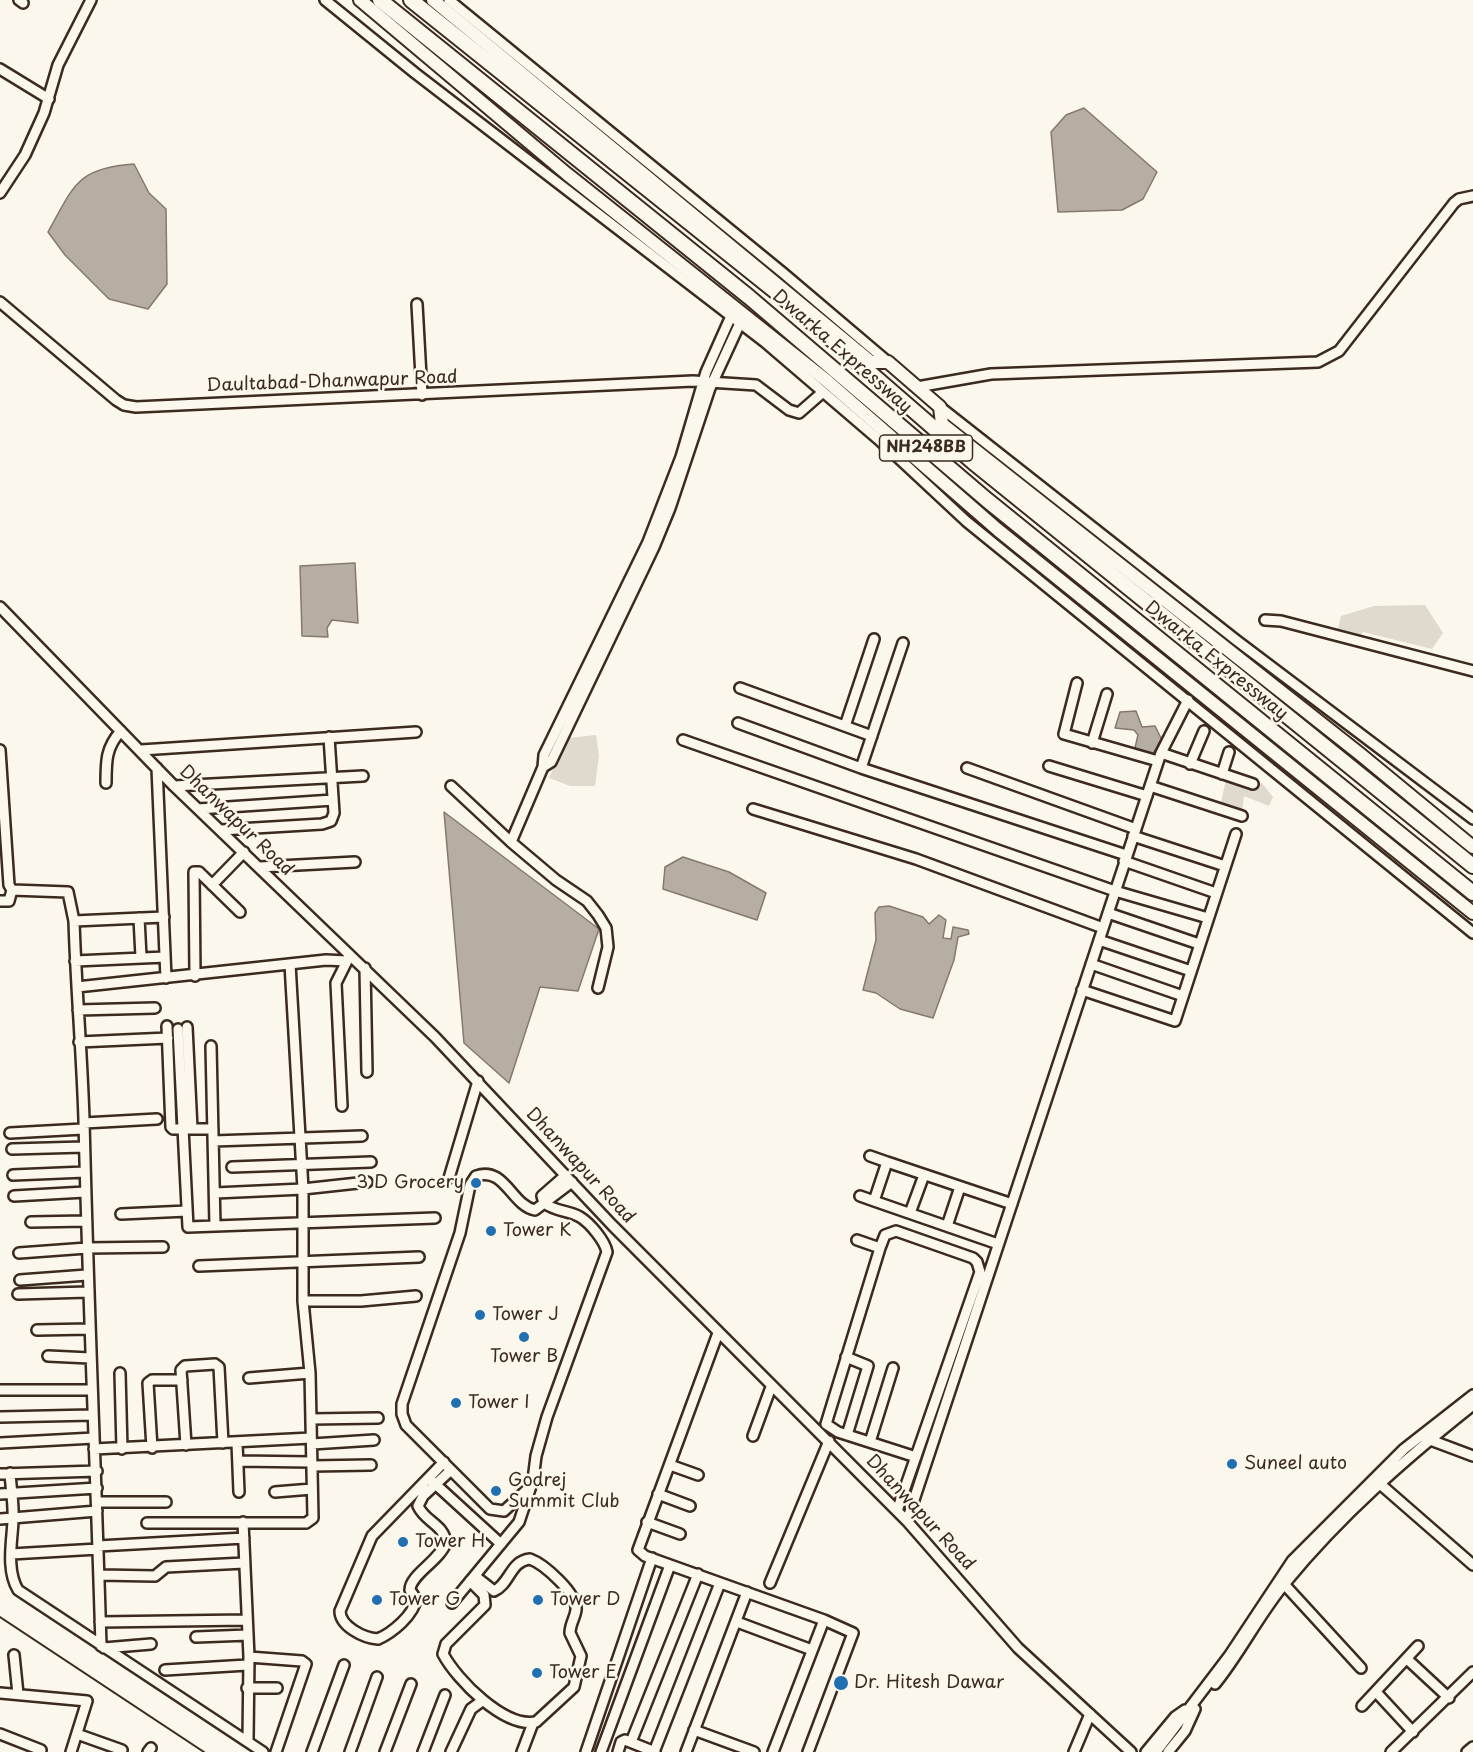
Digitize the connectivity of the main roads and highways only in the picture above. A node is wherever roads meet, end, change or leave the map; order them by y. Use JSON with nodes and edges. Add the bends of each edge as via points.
{"nodes":[{"id":1,"x":360,"y":0,"type":"edge"},
{"id":2,"x":380,"y":0,"type":"edge"},
{"id":3,"x":411,"y":0,"type":"edge"},
{"id":4,"x":433,"y":0,"type":"edge"},
{"id":5,"x":1400,"y":807,"type":"junction"},
{"id":6,"x":1384,"y":822,"type":"junction"},
{"id":7,"x":1473,"y":847,"type":"edge"},
{"id":8,"x":1473,"y":856,"type":"edge"},
{"id":9,"x":1473,"y":866,"type":"edge"},
{"id":10,"x":1473,"y":893,"type":"edge"},
{"id":11,"x":1473,"y":905,"type":"edge"},
{"id":12,"x":1473,"y":913,"type":"edge"}],
"edges":[{"from":1,"to":12,"type":"main road","via":[[586,189],[638,238],[678,262],[827,381],[998,530]]},
{"from":2,"to":6,"type":"highway","name":"Dwarka Expressway","number":"NH248BB","via":[[749,297],[987,500]]},
{"from":3,"to":5,"type":"highway","name":"Dwarka Expressway","number":"NH248BB","via":[[784,299],[973,462]]},
{"from":4,"to":7,"type":"main road","via":[[872,362],[888,362],[940,407],[942,424]]},
{"from":5,"to":8,"type":"highway","via":[[1413,807],[1422,813]]},
{"from":5,"to":9,"type":"highway","name":"Dwarka Expressway","number":"NH248BB"},
{"from":6,"to":10,"type":"highway","name":"Dwarka Expressway","number":"NH248BB"},
{"from":6,"to":11,"type":"highway","via":[[1399,842]]}]}
